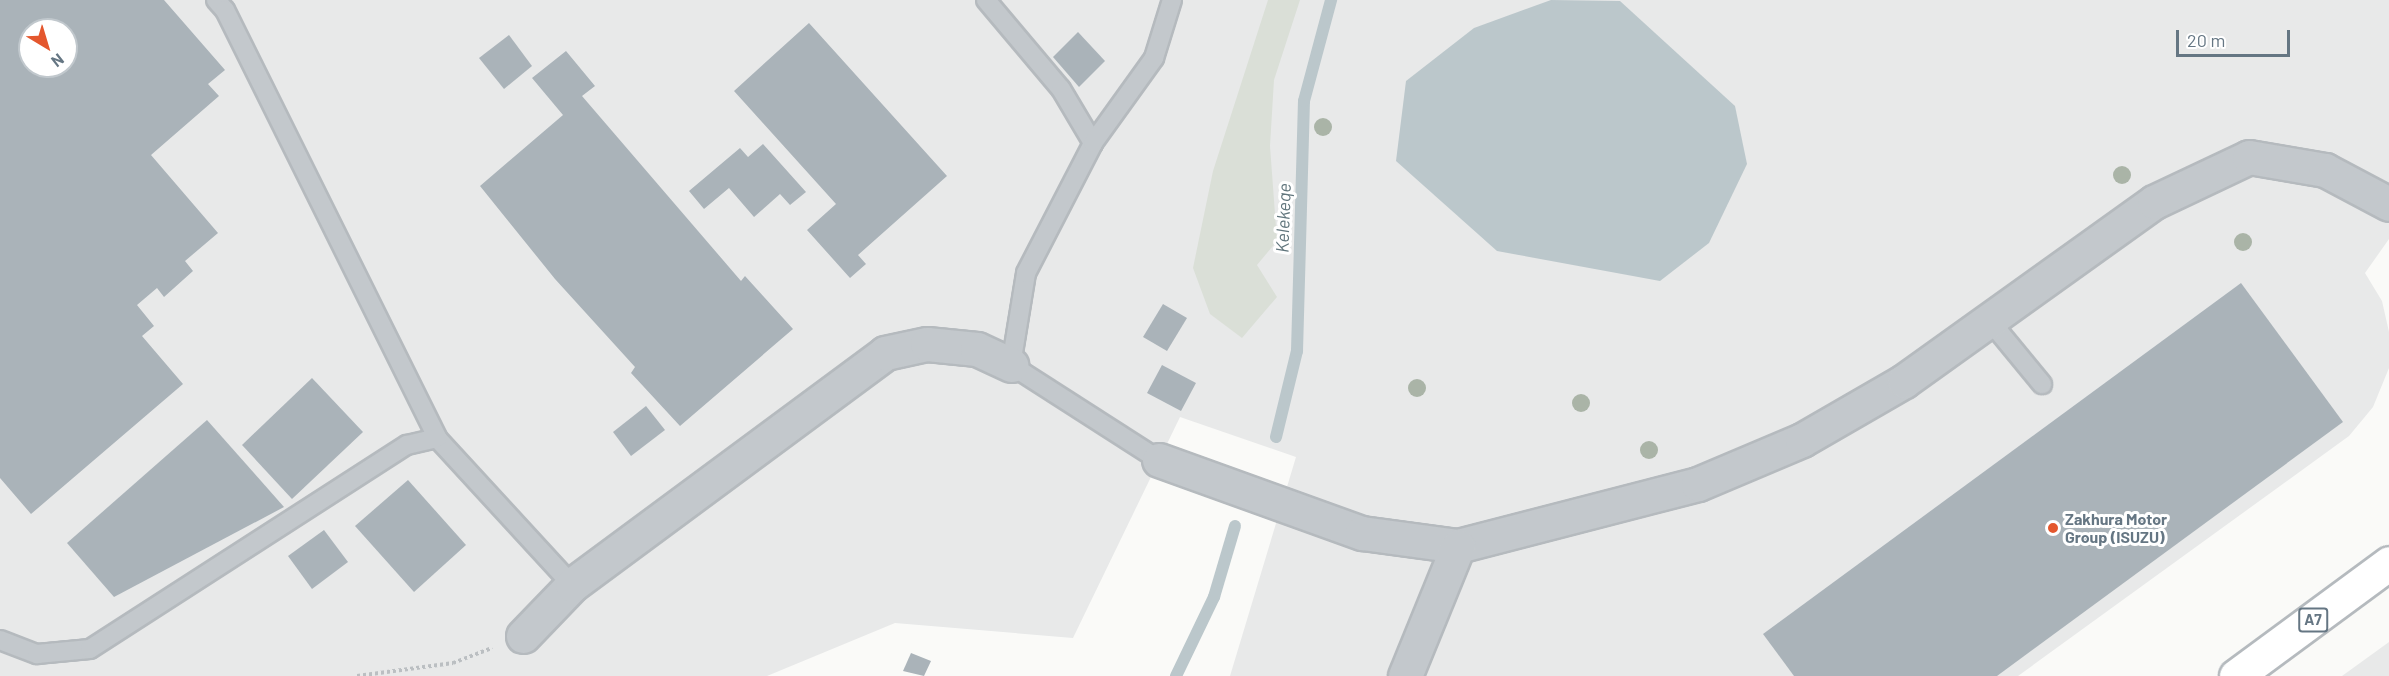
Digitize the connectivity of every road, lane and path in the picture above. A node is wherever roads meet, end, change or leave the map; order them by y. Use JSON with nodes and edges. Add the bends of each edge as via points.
{"nodes":[{"id":1,"x":216,"y":0,"type":"edge"},
{"id":2,"x":986,"y":0,"type":"edge"},
{"id":3,"x":1172,"y":0,"type":"edge"},
{"id":4,"x":1093,"y":143,"type":"junction"},
{"id":5,"x":2386,"y":208,"type":"edge"},
{"id":6,"x":1990,"y":321,"type":"junction"},
{"id":7,"x":1011,"y":365,"type":"junction"},
{"id":8,"x":2042,"y":384,"type":"dead end"},
{"id":9,"x":437,"y":438,"type":"junction"},
{"id":10,"x":1159,"y":459,"type":"joint"},
{"id":11,"x":1458,"y":546,"type":"junction"},
{"id":12,"x":2389,"y":563,"type":"edge"},
{"id":13,"x":572,"y":585,"type":"junction"},
{"id":14,"x":523,"y":636,"type":"joint"},
{"id":15,"x":0,"y":640,"type":"edge"},
{"id":16,"x":357,"y":676,"type":"edge"},
{"id":17,"x":1405,"y":676,"type":"edge"},
{"id":18,"x":2236,"y":676,"type":"edge"}],
"edges":[{"from":1,"to":9,"type":"lane","via":[[225,10]]},
{"from":2,"to":4,"type":"lane","via":[[1061,89]]},
{"from":3,"to":4,"type":"lane","via":[[1155,58]]},
{"from":4,"to":7,"type":"lane","via":[[1026,273]]},
{"from":5,"to":6,"type":"street","via":[[2325,170],[2249,157],[2154,202]]},
{"from":6,"to":8,"type":"lane"},
{"from":6,"to":11,"type":"street","via":[[1904,381],[1802,440],[1698,484]]},
{"from":7,"to":10,"type":"lane"},
{"from":7,"to":13,"type":"street","via":[[977,349],[927,344],[885,353]]},
{"from":9,"to":13,"type":"lane"},
{"from":9,"to":15,"type":"lane","via":[[407,446],[90,649],[37,654]]},
{"from":10,"to":11,"type":"street","via":[[1362,533]]},
{"from":11,"to":17,"type":"street"},
{"from":12,"to":18,"type":"main road","number":"A7"},
{"from":13,"to":14,"type":"street"},
{"from":14,"to":16,"type":"path","via":[[453,663]]}]}
